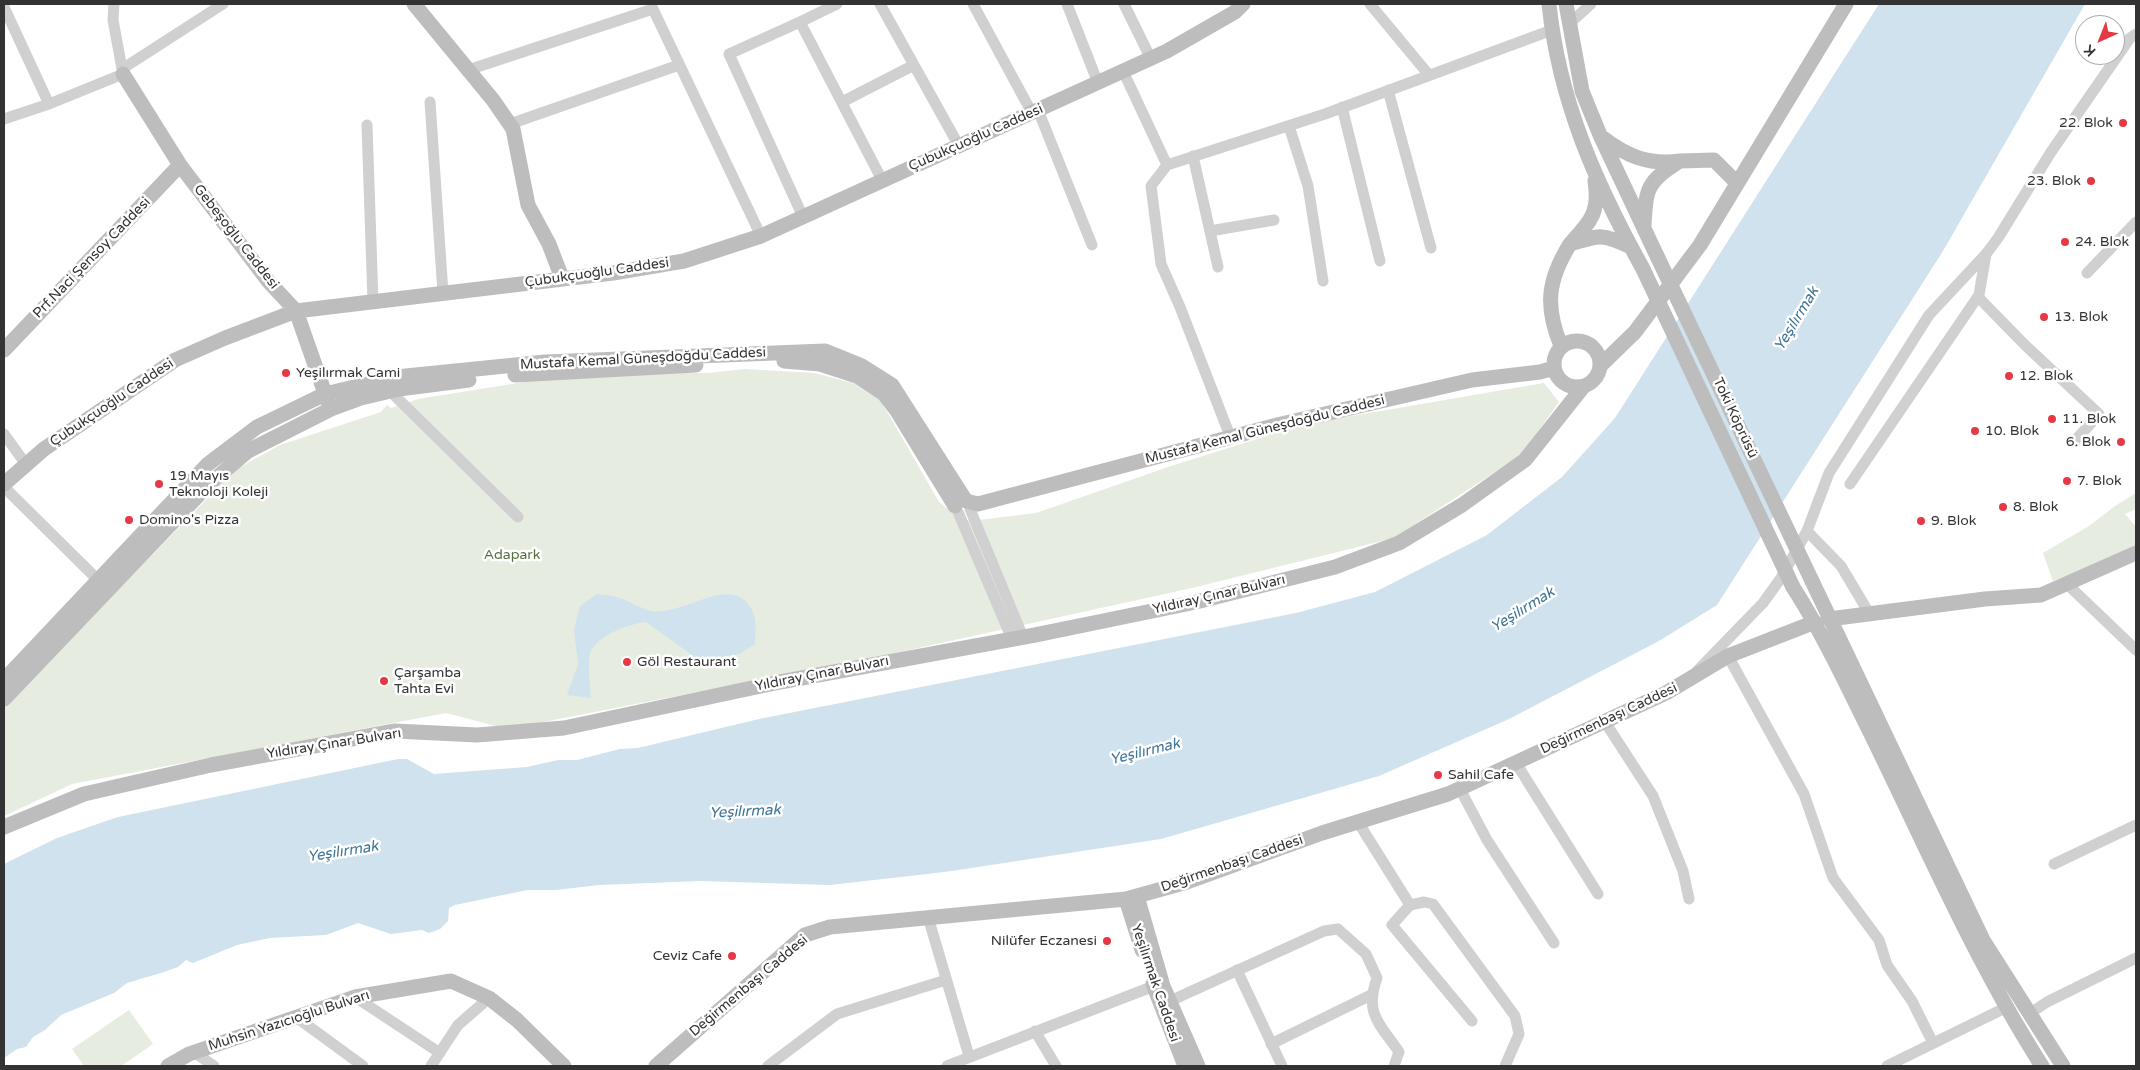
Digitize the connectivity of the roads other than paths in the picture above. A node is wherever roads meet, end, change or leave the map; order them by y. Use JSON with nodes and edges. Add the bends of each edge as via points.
{"nodes":[{"id":1,"x":114,"y":4,"type":"edge"},
{"id":2,"x":223,"y":4,"type":"edge"},
{"id":3,"x":414,"y":4,"type":"edge"},
{"id":4,"x":837,"y":4,"type":"edge"},
{"id":5,"x":880,"y":4,"type":"edge"},
{"id":6,"x":973,"y":4,"type":"edge"},
{"id":7,"x":1067,"y":4,"type":"edge"},
{"id":8,"x":1124,"y":4,"type":"edge"},
{"id":9,"x":1244,"y":4,"type":"edge"},
{"id":10,"x":1370,"y":4,"type":"edge"},
{"id":11,"x":1549,"y":4,"type":"edge"},
{"id":12,"x":1566,"y":4,"type":"edge"},
{"id":13,"x":1591,"y":4,"type":"edge"},
{"id":14,"x":1846,"y":4,"type":"edge"},
{"id":15,"x":4,"y":7,"type":"edge"},
{"id":16,"x":800,"y":22,"type":"junction"},
{"id":17,"x":1569,"y":24,"type":"junction"},
{"id":18,"x":1552,"y":30,"type":"junction"},
{"id":19,"x":2134,"y":33,"type":"edge"},
{"id":20,"x":1151,"y":59,"type":"junction"},
{"id":21,"x":679,"y":65,"type":"junction"},
{"id":22,"x":914,"y":65,"type":"junction"},
{"id":23,"x":468,"y":70,"type":"junction"},
{"id":24,"x":122,"y":71,"type":"junction"},
{"id":25,"x":1123,"y":72,"type":"junction"},
{"id":26,"x":1429,"y":75,"type":"junction"},
{"id":27,"x":1098,"y":83,"type":"junction"},
{"id":28,"x":1388,"y":90,"type":"junction"},
{"id":29,"x":430,"y":102,"type":"dead end"},
{"id":30,"x":842,"y":102,"type":"junction"},
{"id":31,"x":49,"y":104,"type":"junction"},
{"id":32,"x":1342,"y":108,"type":"junction"},
{"id":33,"x":1035,"y":111,"type":"junction"},
{"id":34,"x":4,"y":119,"type":"edge"},
{"id":35,"x":510,"y":124,"type":"junction"},
{"id":36,"x":367,"y":125,"type":"dead end"},
{"id":37,"x":1289,"y":126,"type":"junction"},
{"id":38,"x":1600,"y":135,"type":"junction"},
{"id":39,"x":959,"y":146,"type":"junction"},
{"id":40,"x":1193,"y":156,"type":"junction"},
{"id":41,"x":1680,"y":161,"type":"junction"},
{"id":42,"x":180,"y":165,"type":"junction"},
{"id":43,"x":1167,"y":165,"type":"junction"},
{"id":44,"x":1593,"y":168,"type":"junction"},
{"id":45,"x":882,"y":180,"type":"junction"},
{"id":46,"x":1737,"y":183,"type":"junction"},
{"id":47,"x":803,"y":216,"type":"junction"},
{"id":48,"x":1274,"y":220,"type":"dead end"},
{"id":49,"x":2136,"y":222,"type":"edge"},
{"id":50,"x":1644,"y":227,"type":"junction"},
{"id":51,"x":1210,"y":232,"type":"junction"},
{"id":52,"x":760,"y":236,"type":"junction"},
{"id":53,"x":1092,"y":244,"type":"dead end"},
{"id":54,"x":1570,"y":244,"type":"junction"},
{"id":55,"x":1631,"y":247,"type":"junction"},
{"id":56,"x":1431,"y":248,"type":"dead end"},
{"id":57,"x":1986,"y":254,"type":"junction"},
{"id":58,"x":1380,"y":261,"type":"dead end"},
{"id":59,"x":1218,"y":267,"type":"dead end"},
{"id":60,"x":2087,"y":272,"type":"dead end"},
{"id":61,"x":562,"y":278,"type":"junction"},
{"id":62,"x":1323,"y":281,"type":"dead end"},
{"id":63,"x":443,"y":293,"type":"junction"},
{"id":64,"x":1978,"y":296,"type":"junction"},
{"id":65,"x":373,"y":302,"type":"junction"},
{"id":66,"x":296,"y":311,"type":"junction"},
{"id":67,"x":1562,"y":346,"type":"junction"},
{"id":68,"x":4,"y":350,"type":"edge"},
{"id":69,"x":1601,"y":365,"type":"junction"},
{"id":70,"x":564,"y":366,"type":"junction"},
{"id":71,"x":1554,"y":368,"type":"junction"},
{"id":72,"x":1583,"y":387,"type":"junction"},
{"id":73,"x":390,"y":391,"type":"junction"},
{"id":74,"x":325,"y":394,"type":"junction"},
{"id":75,"x":331,"y":409,"type":"junction"},
{"id":76,"x":4,"y":434,"type":"edge"},
{"id":77,"x":1230,"y":436,"type":"junction"},
{"id":78,"x":2074,"y":442,"type":"dead end"},
{"id":79,"x":26,"y":463,"type":"junction"},
{"id":80,"x":1850,"y":484,"type":"dead end"},
{"id":81,"x":4,"y":486,"type":"edge"},
{"id":82,"x":965,"y":506,"type":"junction"},
{"id":83,"x":518,"y":517,"type":"dead end"},
{"id":84,"x":1807,"y":531,"type":"junction"},
{"id":85,"x":2136,"y":553,"type":"edge"},
{"id":86,"x":98,"y":580,"type":"junction"},
{"id":87,"x":2067,"y":584,"type":"junction"},
{"id":88,"x":1869,"y":614,"type":"junction"},
{"id":89,"x":1822,"y":620,"type":"junction"},
{"id":90,"x":1018,"y":638,"type":"junction"},
{"id":91,"x":2136,"y":650,"type":"edge"},
{"id":92,"x":1728,"y":656,"type":"junction"},
{"id":93,"x":4,"y":680,"type":"edge"},
{"id":94,"x":1687,"y":682,"type":"junction"},
{"id":95,"x":4,"y":699,"type":"edge"},
{"id":96,"x":1605,"y":722,"type":"junction"},
{"id":97,"x":1516,"y":763,"type":"junction"},
{"id":98,"x":1460,"y":789,"type":"junction"},
{"id":99,"x":1358,"y":822,"type":"junction"},
{"id":100,"x":2136,"y":825,"type":"edge"},
{"id":101,"x":4,"y":827,"type":"edge"},
{"id":102,"x":2054,"y":864,"type":"dead end"},
{"id":103,"x":1598,"y":894,"type":"dead end"},
{"id":104,"x":1132,"y":897,"type":"junction"},
{"id":105,"x":1689,"y":899,"type":"dead end"},
{"id":106,"x":1410,"y":906,"type":"junction"},
{"id":107,"x":928,"y":917,"type":"junction"},
{"id":108,"x":1554,"y":943,"type":"dead end"},
{"id":109,"x":2136,"y":958,"type":"edge"},
{"id":110,"x":1237,"y":970,"type":"junction"},
{"id":111,"x":946,"y":980,"type":"junction"},
{"id":112,"x":1154,"y":986,"type":"junction"},
{"id":113,"x":1371,"y":994,"type":"junction"},
{"id":114,"x":355,"y":997,"type":"junction"},
{"id":115,"x":489,"y":998,"type":"junction"},
{"id":116,"x":1170,"y":1001,"type":"junction"},
{"id":117,"x":2007,"y":1007,"type":"junction"},
{"id":118,"x":2029,"y":1014,"type":"junction"},
{"id":119,"x":296,"y":1017,"type":"junction"},
{"id":120,"x":1472,"y":1021,"type":"dead end"},
{"id":121,"x":1035,"y":1031,"type":"junction"},
{"id":122,"x":1934,"y":1043,"type":"junction"},
{"id":123,"x":1271,"y":1044,"type":"junction"},
{"id":124,"x":194,"y":1052,"type":"junction"},
{"id":125,"x":440,"y":1053,"type":"junction"},
{"id":126,"x":969,"y":1056,"type":"junction"},
{"id":127,"x":168,"y":1066,"type":"edge"},
{"id":128,"x":214,"y":1066,"type":"edge"},
{"id":129,"x":363,"y":1066,"type":"edge"},
{"id":130,"x":431,"y":1066,"type":"edge"},
{"id":131,"x":564,"y":1066,"type":"edge"},
{"id":132,"x":656,"y":1066,"type":"edge"},
{"id":133,"x":768,"y":1066,"type":"edge"},
{"id":134,"x":947,"y":1066,"type":"edge"},
{"id":135,"x":1056,"y":1066,"type":"edge"},
{"id":136,"x":1185,"y":1066,"type":"edge"},
{"id":137,"x":1198,"y":1066,"type":"edge"},
{"id":138,"x":1282,"y":1066,"type":"edge"},
{"id":139,"x":1394,"y":1066,"type":"edge"},
{"id":140,"x":1505,"y":1066,"type":"edge"},
{"id":141,"x":1887,"y":1066,"type":"edge"},
{"id":142,"x":2042,"y":1066,"type":"edge"},
{"id":143,"x":2063,"y":1066,"type":"edge"}],
"edges":[{"from":1,"to":24,"type":"street","via":[[113,20]]},
{"from":2,"to":24,"type":"street"},
{"from":3,"to":23,"type":"main road"},
{"from":4,"to":16,"type":"street"},
{"from":5,"to":22,"type":"street"},
{"from":6,"to":33,"type":"street"},
{"from":7,"to":27,"type":"street"},
{"from":8,"to":20,"type":"street"},
{"from":9,"to":20,"type":"main road","name":"Çubukçuoğlu Caddesi"},
{"from":10,"to":26,"type":"street"},
{"from":11,"to":18,"type":"main road"},
{"from":12,"to":17,"type":"main road","name":"Toki Köprüsü"},
{"from":13,"to":17,"type":"street"},
{"from":14,"to":46,"type":"main road"},
{"from":15,"to":31,"type":"street"},
{"from":16,"to":30,"type":"street"},
{"from":16,"to":47,"type":"street","via":[[729,54]]},
{"from":17,"to":38,"type":"main road","name":"Toki Köprüsü","via":[[1582,91]]},
{"from":18,"to":26,"type":"street"},
{"from":18,"to":44,"type":"main road","via":[[1558,68],[1574,122]]},
{"from":19,"to":57,"type":"street"},
{"from":20,"to":25,"type":"main road","name":"Çubukçuoğlu Caddesi"},
{"from":21,"to":23,"type":"street","via":[[653,9]]},
{"from":21,"to":35,"type":"street"},
{"from":21,"to":52,"type":"street"},
{"from":22,"to":30,"type":"street"},
{"from":22,"to":39,"type":"street"},
{"from":23,"to":35,"type":"main road"},
{"from":24,"to":31,"type":"street"},
{"from":24,"to":42,"type":"main road","name":"Gebeşoğlu Caddesi"},
{"from":25,"to":27,"type":"main road","name":"Çubukçuoğlu Caddesi"},
{"from":25,"to":43,"type":"street"},
{"from":26,"to":28,"type":"street"},
{"from":27,"to":33,"type":"main road","name":"Çubukçuoğlu Caddesi"},
{"from":28,"to":32,"type":"street"},
{"from":28,"to":56,"type":"street"},
{"from":29,"to":63,"type":"street"},
{"from":30,"to":45,"type":"street"},
{"from":31,"to":34,"type":"street"},
{"from":32,"to":37,"type":"street"},
{"from":32,"to":58,"type":"street"},
{"from":33,"to":39,"type":"main road","name":"Çubukçuoğlu Caddesi"},
{"from":33,"to":53,"type":"street"},
{"from":35,"to":61,"type":"main road","via":[[528,205],[549,244]]},
{"from":36,"to":65,"type":"street"},
{"from":37,"to":40,"type":"street"},
{"from":37,"to":62,"type":"street","via":[[1308,186]]},
{"from":38,"to":41,"type":"main road","via":[[1620,152],[1638,160]]},
{"from":38,"to":50,"type":"main road","name":"Toki Köprüsü"},
{"from":39,"to":45,"type":"main road","name":"Çubukçuoğlu Caddesi"},
{"from":40,"to":43,"type":"street"},
{"from":40,"to":51,"type":"street"},
{"from":41,"to":46,"type":"main road","via":[[1714,160]]},
{"from":41,"to":50,"type":"main road","via":[[1650,186]]},
{"from":42,"to":66,"type":"main road","name":"Gebeşoğlu Caddesi","via":[[269,282]]},
{"from":42,"to":68,"type":"main road","name":"Prf.Naci Şensoy Caddesi"},
{"from":43,"to":77,"type":"street","via":[[1151,186],[1161,264]]},
{"from":44,"to":54,"type":"main road","via":[[1597,195],[1595,212]]},
{"from":44,"to":55,"type":"main road"},
{"from":45,"to":47,"type":"main road","name":"Çubukçuoğlu Caddesi"},
{"from":46,"to":69,"type":"main road","via":[[1700,245],[1635,332]]},
{"from":47,"to":52,"type":"main road","name":"Çubukçuoğlu Caddesi"},
{"from":48,"to":51,"type":"street"},
{"from":49,"to":60,"type":"street"},
{"from":50,"to":89,"type":"main road","name":"Toki Köprüsü","bridge":true,"via":[[1812,581]]},
{"from":51,"to":59,"type":"street"},
{"from":52,"to":61,"type":"main road","name":"Çubukçuoğlu Caddesi","via":[[684,261]]},
{"from":54,"to":55,"type":"main road","via":[[1597,235]]},
{"from":54,"to":67,"type":"main road","via":[[1558,262],[1550,300],[1552,324]]},
{"from":55,"to":89,"type":"main road","bridge":true,"via":[[1793,587]]},
{"from":57,"to":64,"type":"street"},
{"from":57,"to":84,"type":"street","via":[[1929,315],[1829,473]]},
{"from":61,"to":63,"type":"main road","name":"Çubukçuoğlu Caddesi"},
{"from":63,"to":65,"type":"main road","name":"Çubukçuoğlu Caddesi"},
{"from":64,"to":78,"type":"street","via":[[2099,414]]},
{"from":64,"to":80,"type":"street"},
{"from":65,"to":66,"type":"main road","name":"Çubukçuoğlu Caddesi"},
{"from":66,"to":74,"type":"main road","name":"Gebeşoğlu Caddesi"},
{"from":66,"to":79,"type":"main road","name":"Çubukçuoğlu Caddesi","via":[[175,360]]},
{"from":67,"to":69,"type":"main road","via":[[1576,340],[1584,341],[1597,350]]},
{"from":67,"to":71,"type":"main road","via":[[1556,353]]},
{"from":69,"to":72,"type":"main road","via":[[1596,379]]},
{"from":70,"to":73,"type":"main road","name":"Mustafa Kemal Güneşdoğdu Caddesi"},
{"from":70,"to":74,"type":"main road","name":"Mustafa Kemal Güneşdoğdu Caddesi","via":[[396,377]]},
{"from":70,"to":82,"type":"main road","via":[[665,368],[766,360],[820,364],[858,376],[884,394]]},
{"from":71,"to":72,"type":"main road","via":[[1562,382],[1575,388]]},
{"from":71,"to":77,"type":"main road","name":"Mustafa Kemal Güneşdoğdu Caddesi","via":[[1472,380]]},
{"from":72,"to":90,"type":"main road","name":"Yıldıray Çınar Bulvarı","via":[[1524,460],[1462,505],[1399,543],[1335,567],[1196,602]]},
{"from":73,"to":75,"type":"main road","name":"Mustafa Kemal Güneşdoğdu Caddesi"},
{"from":73,"to":83,"type":"street"},
{"from":74,"to":75,"type":"main road","name":"Gebeşoğlu Caddesi"},
{"from":74,"to":86,"type":"main road","name":"Mustafa Kemal Güneşdoğdu Caddesi","via":[[257,427],[208,464]]},
{"from":75,"to":95,"type":"main road","name":"Mustafa Kemal Güneşdoğdu Caddesi","via":[[248,451],[209,484]]},
{"from":76,"to":79,"type":"street"},
{"from":77,"to":82,"type":"main road","name":"Mustafa Kemal Güneşdoğdu Caddesi"},
{"from":79,"to":81,"type":"main road","name":"Çubukçuoğlu Caddesi"},
{"from":81,"to":86,"type":"street"},
{"from":82,"to":90,"type":"street"},
{"from":84,"to":88,"type":"street","via":[[1841,566]]},
{"from":84,"to":94,"type":"street","via":[[1782,578],[1763,604]]},
{"from":85,"to":87,"type":"main road","name":"Değirmenbaşı Caddesi"},
{"from":86,"to":93,"type":"main road","name":"Mustafa Kemal Güneşdoğdu Caddesi"},
{"from":87,"to":88,"type":"main road","name":"Değirmenbaşı Caddesi","via":[[2041,595]]},
{"from":87,"to":91,"type":"street"},
{"from":88,"to":89,"type":"main road","name":"Değirmenbaşı Caddesi"},
{"from":89,"to":92,"type":"main road","name":"Değirmenbaşı Caddesi"},
{"from":89,"to":117,"type":"main road","via":[[1977,954]]},
{"from":89,"to":118,"type":"main road","via":[[1983,940]]},
{"from":90,"to":101,"type":"main road","name":"Yıldıray Çınar Bulvarı","via":[[780,682],[564,728],[477,736],[394,731],[359,737],[211,765],[84,794]]},
{"from":92,"to":94,"type":"main road","name":"Değirmenbaşı Caddesi"},
{"from":92,"to":122,"type":"street","via":[[1804,794],[1833,878],[1879,940],[1887,965],[1912,1001]]},
{"from":94,"to":96,"type":"main road","name":"Değirmenbaşı Caddesi"},
{"from":96,"to":97,"type":"main road","name":"Değirmenbaşı Caddesi"},
{"from":96,"to":105,"type":"street","via":[[1653,796],[1682,871]]},
{"from":97,"to":98,"type":"main road","name":"Değirmenbaşı Caddesi"},
{"from":97,"to":103,"type":"street"},
{"from":98,"to":99,"type":"main road","name":"Değirmenbaşı Caddesi"},
{"from":98,"to":108,"type":"street","via":[[1487,840]]},
{"from":99,"to":104,"type":"main road","name":"Değirmenbaşı Caddesi","via":[[1187,882]]},
{"from":99,"to":106,"type":"street"},
{"from":100,"to":102,"type":"street"},
{"from":104,"to":107,"type":"main road","name":"Değirmenbaşı Caddesi"},
{"from":104,"to":112,"type":"main road","name":"Yeşilırmak Caddesi"},
{"from":104,"to":116,"type":"main road","name":"Yeşilırmak Caddesi"},
{"from":106,"to":120,"type":"street","via":[[1392,924]]},
{"from":106,"to":140,"type":"street","via":[[1424,902],[1433,904],[1515,1016],[1519,1034]]},
{"from":107,"to":111,"type":"street"},
{"from":107,"to":132,"type":"main road","name":"Değirmenbaşı Caddesi","via":[[830,927],[805,935]]},
{"from":109,"to":118,"type":"street"},
{"from":110,"to":113,"type":"street","via":[[1324,931],[1338,929],[1366,954],[1377,978]]},
{"from":110,"to":116,"type":"street"},
{"from":110,"to":123,"type":"street"},
{"from":111,"to":126,"type":"street"},
{"from":111,"to":133,"type":"street","via":[[837,1014]]},
{"from":112,"to":121,"type":"street"},
{"from":112,"to":136,"type":"main road","name":"Yeşilırmak Caddesi"},
{"from":113,"to":123,"type":"street"},
{"from":113,"to":139,"type":"street","via":[[1372,1013],[1398,1052]]},
{"from":114,"to":115,"type":"main road","name":"Muhsin Yazıcıoğlu Bulvarı","via":[[451,981]]},
{"from":114,"to":119,"type":"main road","name":"Muhsin Yazıcıoğlu Bulvarı"},
{"from":114,"to":125,"type":"street"},
{"from":115,"to":125,"type":"street","via":[[458,1025]]},
{"from":115,"to":131,"type":"main road","name":"Muhsin Yazıcıoğlu Bulvarı","via":[[517,1020]]},
{"from":116,"to":137,"type":"main road","name":"Yeşilırmak Caddesi"},
{"from":117,"to":122,"type":"street"},
{"from":117,"to":142,"type":"main road"},
{"from":118,"to":143,"type":"main road"},
{"from":119,"to":124,"type":"main road","name":"Muhsin Yazıcıoğlu Bulvarı"},
{"from":119,"to":129,"type":"street"},
{"from":121,"to":126,"type":"street"},
{"from":121,"to":135,"type":"street"},
{"from":122,"to":141,"type":"street"},
{"from":123,"to":138,"type":"street"},
{"from":124,"to":127,"type":"main road","name":"Muhsin Yazıcıoğlu Bulvarı"},
{"from":124,"to":128,"type":"street"},
{"from":125,"to":130,"type":"street"},
{"from":126,"to":134,"type":"street"}]}
